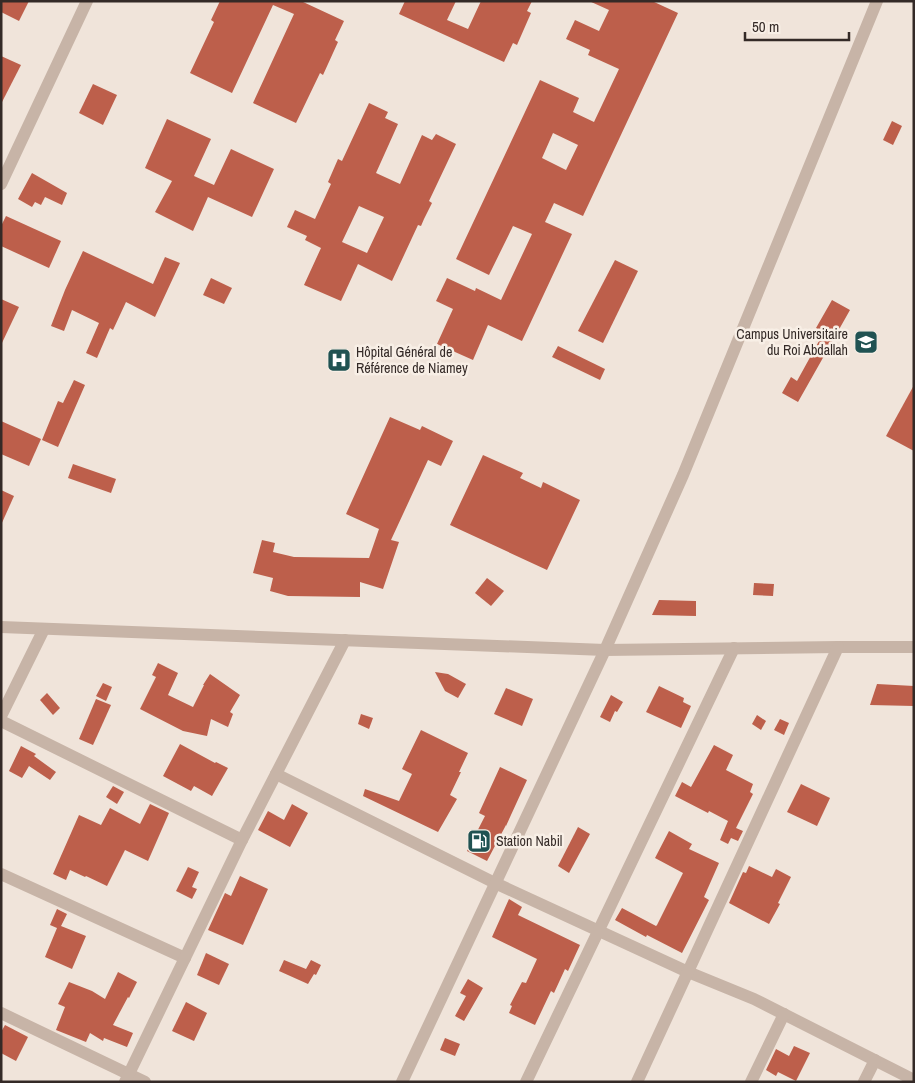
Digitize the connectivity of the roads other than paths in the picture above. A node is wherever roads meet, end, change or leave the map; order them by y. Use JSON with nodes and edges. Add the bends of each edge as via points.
{"nodes":[{"id":1,"x":87,"y":1,"type":"edge"},
{"id":2,"x":877,"y":1,"type":"edge"},
{"id":3,"x":1,"y":184,"type":"edge"},
{"id":4,"x":1,"y":627,"type":"edge"},
{"id":5,"x":44,"y":629,"type":"junction"},
{"id":6,"x":345,"y":640,"type":"junction"},
{"id":7,"x":838,"y":647,"type":"junction"},
{"id":8,"x":914,"y":647,"type":"edge"},
{"id":9,"x":734,"y":648,"type":"junction"},
{"id":10,"x":605,"y":650,"type":"junction"},
{"id":11,"x":1,"y":716,"type":"edge"},
{"id":12,"x":1,"y":721,"type":"edge"},
{"id":13,"x":276,"y":774,"type":"junction"},
{"id":14,"x":242,"y":840,"type":"junction"},
{"id":15,"x":1,"y":874,"type":"edge"},
{"id":16,"x":495,"y":883,"type":"junction"},
{"id":17,"x":599,"y":931,"type":"junction"},
{"id":18,"x":185,"y":958,"type":"junction"},
{"id":19,"x":688,"y":972,"type":"junction"},
{"id":20,"x":1,"y":1014,"type":"edge"},
{"id":21,"x":784,"y":1014,"type":"junction"},
{"id":22,"x":875,"y":1060,"type":"junction"},
{"id":23,"x":127,"y":1078,"type":"edge"},
{"id":24,"x":914,"y":1080,"type":"edge"},
{"id":25,"x":145,"y":1082,"type":"edge"},
{"id":26,"x":402,"y":1082,"type":"edge"},
{"id":27,"x":526,"y":1082,"type":"edge"},
{"id":28,"x":637,"y":1082,"type":"edge"},
{"id":29,"x":751,"y":1082,"type":"edge"},
{"id":30,"x":864,"y":1082,"type":"edge"}],
"edges":[{"from":1,"to":3,"type":"street"},
{"from":2,"to":10,"type":"street","via":[[684,476]]},
{"from":4,"to":5,"type":"street"},
{"from":5,"to":6,"type":"street"},
{"from":5,"to":11,"type":"street"},
{"from":6,"to":10,"type":"street"},
{"from":6,"to":13,"type":"street"},
{"from":7,"to":8,"type":"street"},
{"from":7,"to":9,"type":"street"},
{"from":7,"to":19,"type":"street"},
{"from":9,"to":10,"type":"street"},
{"from":9,"to":17,"type":"street"},
{"from":10,"to":16,"type":"street"},
{"from":12,"to":14,"type":"street"},
{"from":13,"to":14,"type":"street"},
{"from":13,"to":16,"type":"street"},
{"from":14,"to":18,"type":"street"},
{"from":15,"to":18,"type":"street"},
{"from":16,"to":17,"type":"street"},
{"from":16,"to":26,"type":"street"},
{"from":17,"to":19,"type":"street"},
{"from":17,"to":27,"type":"street"},
{"from":18,"to":23,"type":"street"},
{"from":19,"to":21,"type":"street"},
{"from":19,"to":28,"type":"street"},
{"from":20,"to":23,"type":"street"},
{"from":21,"to":22,"type":"street"},
{"from":21,"to":29,"type":"street"},
{"from":22,"to":24,"type":"street"},
{"from":22,"to":30,"type":"street"},
{"from":23,"to":25,"type":"street"}]}
